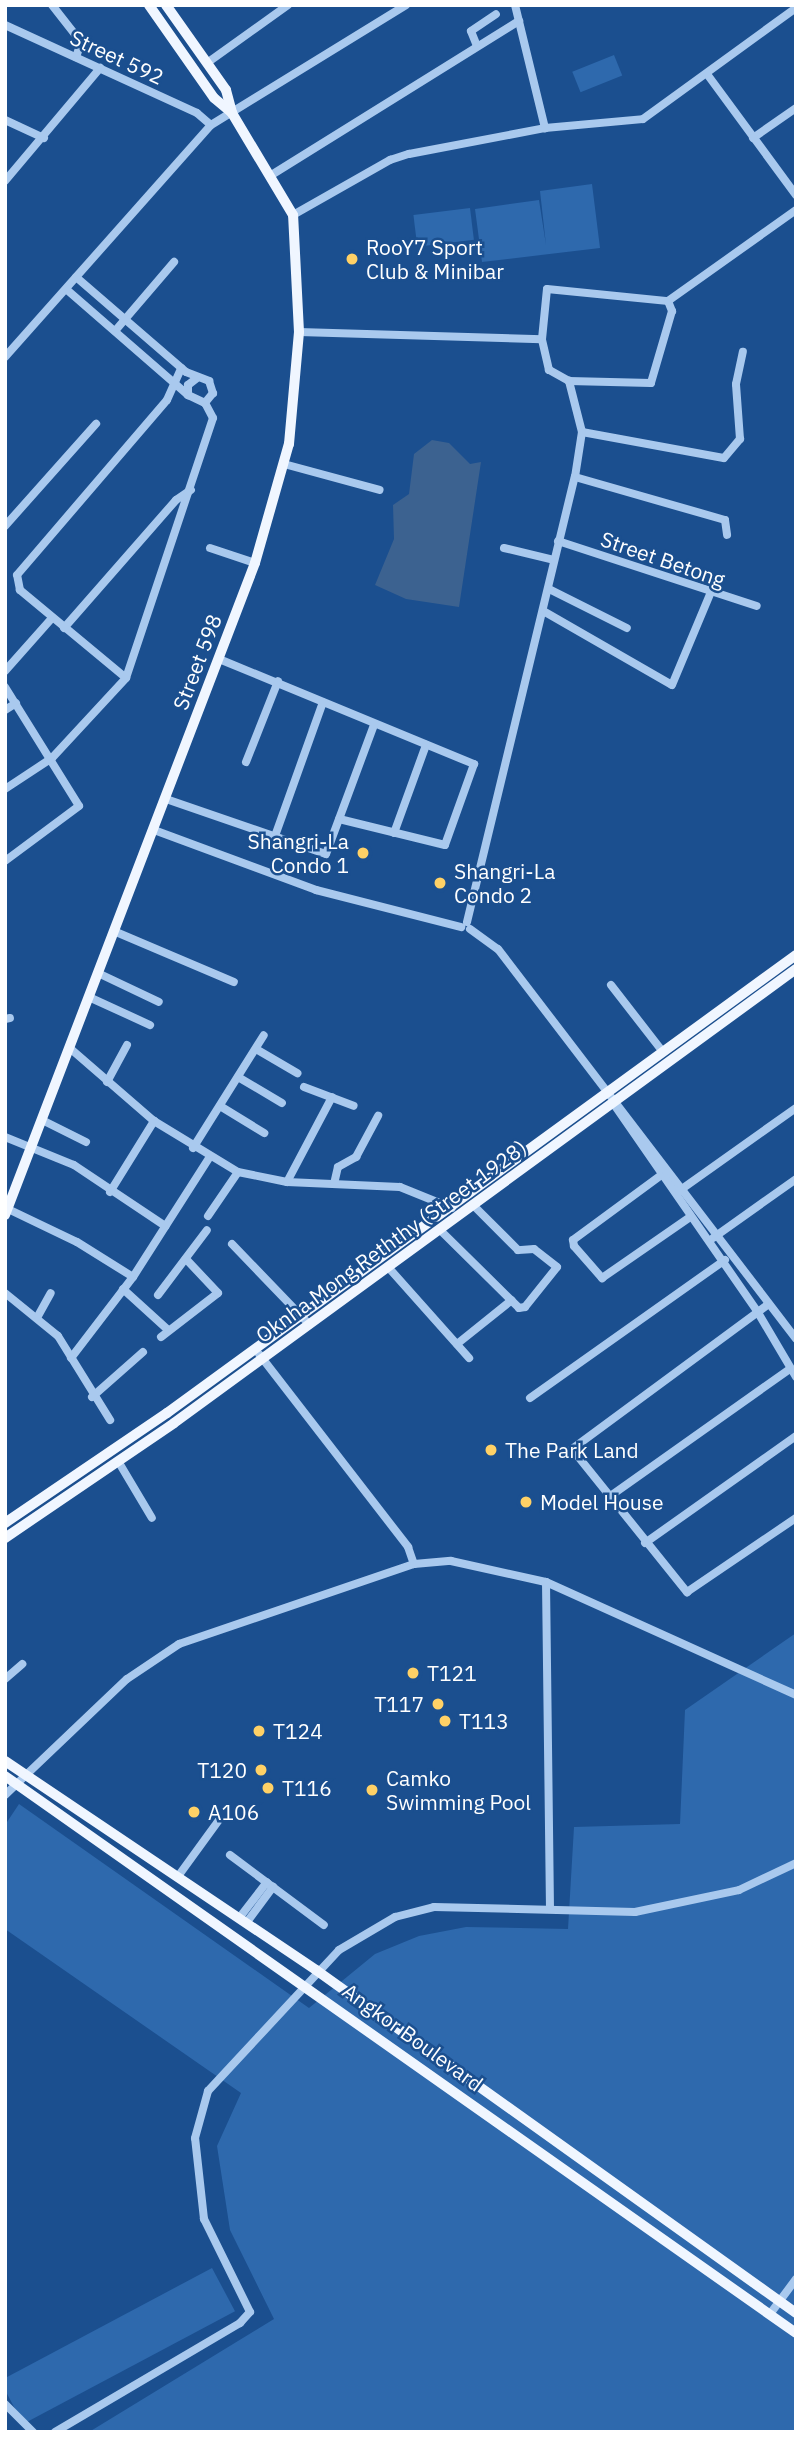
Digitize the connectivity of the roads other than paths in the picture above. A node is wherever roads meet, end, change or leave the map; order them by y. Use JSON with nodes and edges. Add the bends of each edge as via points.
{"nodes":[{"id":1,"x":52,"y":5,"type":"edge"},
{"id":2,"x":149,"y":5,"type":"edge"},
{"id":3,"x":166,"y":5,"type":"edge"},
{"id":4,"x":288,"y":5,"type":"edge"},
{"id":5,"x":406,"y":5,"type":"edge"},
{"id":6,"x":515,"y":5,"type":"edge"},
{"id":7,"x":796,"y":8,"type":"edge"},
{"id":8,"x":496,"y":14,"type":"dead end"},
{"id":9,"x":519,"y":21,"type":"junction"},
{"id":10,"x":5,"y":25,"type":"edge"},
{"id":11,"x":477,"y":46,"type":"junction"},
{"id":12,"x":76,"y":57,"type":"junction"},
{"id":13,"x":207,"y":62,"type":"junction"},
{"id":14,"x":100,"y":68,"type":"junction"},
{"id":15,"x":707,"y":74,"type":"junction"},
{"id":16,"x":796,"y":108,"type":"edge"},
{"id":17,"x":232,"y":113,"type":"junction"},
{"id":18,"x":5,"y":120,"type":"edge"},
{"id":19,"x":211,"y":125,"type":"junction"},
{"id":20,"x":544,"y":128,"type":"junction"},
{"id":21,"x":44,"y":138,"type":"junction"},
{"id":22,"x":753,"y":138,"type":"junction"},
{"id":23,"x":273,"y":174,"type":"junction"},
{"id":24,"x":5,"y":181,"type":"edge"},
{"id":25,"x":796,"y":195,"type":"edge"},
{"id":26,"x":796,"y":210,"type":"edge"},
{"id":27,"x":293,"y":215,"type":"junction"},
{"id":28,"x":174,"y":262,"type":"dead end"},
{"id":29,"x":76,"y":277,"type":"junction"},
{"id":30,"x":66,"y":289,"type":"junction"},
{"id":31,"x":668,"y":301,"type":"junction"},
{"id":32,"x":125,"y":320,"type":"junction"},
{"id":33,"x":115,"y":331,"type":"junction"},
{"id":34,"x":299,"y":332,"type":"junction"},
{"id":35,"x":541,"y":339,"type":"junction"},
{"id":36,"x":743,"y":352,"type":"dead end"},
{"id":37,"x":5,"y":357,"type":"edge"},
{"id":38,"x":181,"y":368,"type":"junction"},
{"id":39,"x":197,"y":378,"type":"junction"},
{"id":40,"x":569,"y":381,"type":"junction"},
{"id":41,"x":174,"y":383,"type":"junction"},
{"id":42,"x":188,"y":395,"type":"junction"},
{"id":43,"x":205,"y":402,"type":"junction"},
{"id":44,"x":96,"y":424,"type":"dead end"},
{"id":45,"x":582,"y":432,"type":"junction"},
{"id":46,"x":284,"y":464,"type":"junction"},
{"id":47,"x":575,"y":477,"type":"junction"},
{"id":48,"x":191,"y":490,"type":"junction"},
{"id":49,"x":380,"y":490,"type":"dead end"},
{"id":50,"x":5,"y":526,"type":"edge"},
{"id":51,"x":727,"y":535,"type":"dead end"},
{"id":52,"x":558,"y":541,"type":"junction"},
{"id":53,"x":210,"y":548,"type":"dead end"},
{"id":54,"x":505,"y":548,"type":"dead end"},
{"id":55,"x":554,"y":560,"type":"junction"},
{"id":56,"x":256,"y":563,"type":"junction"},
{"id":57,"x":550,"y":589,"type":"junction"},
{"id":58,"x":710,"y":594,"type":"junction"},
{"id":59,"x":757,"y":606,"type":"dead end"},
{"id":60,"x":545,"y":612,"type":"junction"},
{"id":61,"x":52,"y":618,"type":"junction"},
{"id":62,"x":64,"y":628,"type":"junction"},
{"id":63,"x":627,"y":628,"type":"dead end"},
{"id":64,"x":219,"y":659,"type":"junction"},
{"id":65,"x":5,"y":671,"type":"edge"},
{"id":66,"x":126,"y":678,"type":"junction"},
{"id":67,"x":278,"y":681,"type":"junction"},
{"id":68,"x":5,"y":687,"type":"edge"},
{"id":69,"x":323,"y":702,"type":"junction"},
{"id":70,"x":16,"y":703,"type":"junction"},
{"id":71,"x":5,"y":710,"type":"edge"},
{"id":72,"x":374,"y":725,"type":"junction"},
{"id":73,"x":426,"y":745,"type":"junction"},
{"id":74,"x":52,"y":758,"type":"junction"},
{"id":75,"x":246,"y":762,"type":"dead end"},
{"id":76,"x":5,"y":789,"type":"edge"},
{"id":77,"x":166,"y":799,"type":"junction"},
{"id":78,"x":339,"y":819,"type":"junction"},
{"id":79,"x":154,"y":830,"type":"junction"},
{"id":80,"x":394,"y":833,"type":"junction"},
{"id":81,"x":275,"y":836,"type":"junction"},
{"id":82,"x":5,"y":862,"type":"edge"},
{"id":83,"x":466,"y":926,"type":"junction"},
{"id":84,"x":116,"y":932,"type":"junction"},
{"id":85,"x":796,"y":955,"type":"edge"},
{"id":86,"x":796,"y":970,"type":"edge"},
{"id":87,"x":100,"y":974,"type":"junction"},
{"id":88,"x":234,"y":982,"type":"dead end"},
{"id":89,"x":611,"y":985,"type":"dead end"},
{"id":90,"x":91,"y":998,"type":"junction"},
{"id":91,"x":159,"y":1002,"type":"dead end"},
{"id":92,"x":150,"y":1025,"type":"dead end"},
{"id":93,"x":264,"y":1035,"type":"dead end"},
{"id":94,"x":127,"y":1045,"type":"dead end"},
{"id":95,"x":256,"y":1049,"type":"junction"},
{"id":96,"x":72,"y":1050,"type":"junction"},
{"id":97,"x":663,"y":1052,"type":"junction"},
{"id":98,"x":297,"y":1073,"type":"dead end"},
{"id":99,"x":238,"y":1077,"type":"junction"},
{"id":100,"x":107,"y":1082,"type":"junction"},
{"id":101,"x":304,"y":1087,"type":"dead end"},
{"id":102,"x":332,"y":1097,"type":"junction"},
{"id":103,"x":610,"y":1098,"type":"junction"},
{"id":104,"x":282,"y":1103,"type":"dead end"},
{"id":105,"x":220,"y":1106,"type":"junction"},
{"id":106,"x":354,"y":1106,"type":"dead end"},
{"id":107,"x":796,"y":1108,"type":"edge"},
{"id":108,"x":378,"y":1116,"type":"dead end"},
{"id":109,"x":44,"y":1121,"type":"junction"},
{"id":110,"x":154,"y":1121,"type":"junction"},
{"id":111,"x":264,"y":1133,"type":"dead end"},
{"id":112,"x":5,"y":1137,"type":"edge"},
{"id":113,"x":86,"y":1142,"type":"dead end"},
{"id":114,"x":34,"y":1145,"type":"junction"},
{"id":115,"x":193,"y":1148,"type":"junction"},
{"id":116,"x":209,"y":1158,"type":"junction"},
{"id":117,"x":239,"y":1172,"type":"junction"},
{"id":118,"x":660,"y":1176,"type":"junction"},
{"id":119,"x":796,"y":1179,"type":"edge"},
{"id":120,"x":287,"y":1182,"type":"junction"},
{"id":121,"x":334,"y":1184,"type":"junction"},
{"id":122,"x":682,"y":1189,"type":"junction"},
{"id":123,"x":110,"y":1192,"type":"junction"},
{"id":124,"x":674,"y":1195,"type":"junction"},
{"id":125,"x":473,"y":1205,"type":"junction"},
{"id":126,"x":454,"y":1211,"type":"junction"},
{"id":127,"x":7,"y":1212,"type":"edge"},
{"id":128,"x":208,"y":1216,"type":"dead end"},
{"id":129,"x":690,"y":1217,"type":"junction"},
{"id":130,"x":165,"y":1226,"type":"junction"},
{"id":131,"x":439,"y":1229,"type":"junction"},
{"id":132,"x":207,"y":1230,"type":"dead end"},
{"id":133,"x":716,"y":1236,"type":"junction"},
{"id":134,"x":708,"y":1242,"type":"junction"},
{"id":135,"x":232,"y":1244,"type":"dead end"},
{"id":136,"x":730,"y":1256,"type":"junction"},
{"id":137,"x":186,"y":1259,"type":"junction"},
{"id":138,"x":722,"y":1262,"type":"junction"},
{"id":139,"x":388,"y":1267,"type":"junction"},
{"id":140,"x":133,"y":1277,"type":"junction"},
{"id":141,"x":123,"y":1289,"type":"junction"},
{"id":142,"x":5,"y":1293,"type":"edge"},
{"id":143,"x":51,"y":1293,"type":"dead end"},
{"id":144,"x":158,"y":1295,"type":"dead end"},
{"id":145,"x":512,"y":1300,"type":"junction"},
{"id":146,"x":766,"y":1306,"type":"junction"},
{"id":147,"x":757,"y":1311,"type":"junction"},
{"id":148,"x":38,"y":1316,"type":"junction"},
{"id":149,"x":300,"y":1316,"type":"junction"},
{"id":150,"x":310,"y":1325,"type":"junction"},
{"id":151,"x":796,"y":1339,"type":"edge"},
{"id":152,"x":457,"y":1344,"type":"junction"},
{"id":153,"x":143,"y":1352,"type":"dead end"},
{"id":154,"x":258,"y":1354,"type":"junction"},
{"id":155,"x":71,"y":1358,"type":"junction"},
{"id":156,"x":469,"y":1358,"type":"dead end"},
{"id":157,"x":790,"y":1369,"type":"junction"},
{"id":158,"x":796,"y":1377,"type":"edge"},
{"id":159,"x":92,"y":1397,"type":"junction"},
{"id":160,"x":530,"y":1398,"type":"dead end"},
{"id":161,"x":110,"y":1420,"type":"dead end"},
{"id":162,"x":136,"y":1434,"type":"junction"},
{"id":163,"x":796,"y":1436,"type":"edge"},
{"id":164,"x":144,"y":1444,"type":"junction"},
{"id":165,"x":118,"y":1461,"type":"junction"},
{"id":166,"x":609,"y":1497,"type":"junction"},
{"id":167,"x":152,"y":1518,"type":"dead end"},
{"id":168,"x":796,"y":1518,"type":"edge"},
{"id":169,"x":5,"y":1523,"type":"edge"},
{"id":170,"x":5,"y":1538,"type":"edge"},
{"id":171,"x":645,"y":1543,"type":"junction"},
{"id":172,"x":414,"y":1564,"type":"junction"},
{"id":173,"x":545,"y":1582,"type":"junction"},
{"id":174,"x":22,"y":1664,"type":"dead end"},
{"id":175,"x":5,"y":1679,"type":"edge"},
{"id":176,"x":796,"y":1695,"type":"edge"},
{"id":177,"x":5,"y":1761,"type":"edge"},
{"id":178,"x":26,"y":1772,"type":"junction"},
{"id":179,"x":5,"y":1776,"type":"edge"},
{"id":180,"x":15,"y":1783,"type":"junction"},
{"id":181,"x":5,"y":1795,"type":"edge"},
{"id":182,"x":219,"y":1820,"type":"dead end"},
{"id":183,"x":230,"y":1856,"type":"dead end"},
{"id":184,"x":796,"y":1863,"type":"edge"},
{"id":185,"x":179,"y":1875,"type":"junction"},
{"id":186,"x":270,"y":1884,"type":"junction"},
{"id":187,"x":550,"y":1909,"type":"junction"},
{"id":188,"x":243,"y":1920,"type":"junction"},
{"id":189,"x":324,"y":1925,"type":"dead end"},
{"id":190,"x":316,"y":1970,"type":"junction"},
{"id":191,"x":304,"y":1982,"type":"junction"},
{"id":192,"x":584,"y":2162,"type":"junction"},
{"id":193,"x":575,"y":2176,"type":"junction"},
{"id":194,"x":796,"y":2280,"type":"edge"},
{"id":195,"x":779,"y":2301,"type":"junction"},
{"id":196,"x":796,"y":2313,"type":"edge"},
{"id":197,"x":770,"y":2314,"type":"junction"},
{"id":198,"x":796,"y":2333,"type":"edge"},
{"id":199,"x":5,"y":2404,"type":"edge"},
{"id":200,"x":33,"y":2432,"type":"edge"},
{"id":201,"x":55,"y":2432,"type":"edge"}],
"edges":[{"from":1,"to":12,"type":"street","via":[[81,42]]},
{"from":2,"to":17,"type":"main road","name":"Street 598","via":[[214,98]]},
{"from":3,"to":13,"type":"main road","name":"Street 598"},
{"from":4,"to":13,"type":"street"},
{"from":5,"to":17,"type":"street"},
{"from":6,"to":9,"type":"street"},
{"from":7,"to":15,"type":"street"},
{"from":8,"to":11,"type":"street","via":[[471,32]]},
{"from":9,"to":11,"type":"street"},
{"from":9,"to":20,"type":"street"},
{"from":10,"to":12,"type":"street","name":"Street 592"},
{"from":11,"to":23,"type":"street"},
{"from":12,"to":14,"type":"street","name":"Street 592"},
{"from":13,"to":17,"type":"main road","name":"Street 598","via":[[226,90]]},
{"from":14,"to":19,"type":"street","name":"Street 592"},
{"from":14,"to":21,"type":"street"},
{"from":15,"to":20,"type":"street","via":[[643,119]]},
{"from":15,"to":22,"type":"street"},
{"from":16,"to":22,"type":"street"},
{"from":17,"to":19,"type":"street"},
{"from":17,"to":23,"type":"main road","name":"Street 598"},
{"from":18,"to":21,"type":"street"},
{"from":19,"to":29,"type":"street"},
{"from":20,"to":27,"type":"street","via":[[390,160]]},
{"from":21,"to":24,"type":"street"},
{"from":22,"to":25,"type":"street"},
{"from":23,"to":27,"type":"main road","name":"Street 598"},
{"from":26,"to":31,"type":"street"},
{"from":27,"to":34,"type":"main road","name":"Street 598"},
{"from":28,"to":32,"type":"street"},
{"from":29,"to":30,"type":"street"},
{"from":29,"to":32,"type":"street"},
{"from":30,"to":33,"type":"street"},
{"from":30,"to":37,"type":"street"},
{"from":31,"to":35,"type":"street","via":[[553,287],[544,296]]},
{"from":31,"to":40,"type":"street","via":[[672,311],[651,383]]},
{"from":32,"to":33,"type":"street"},
{"from":32,"to":38,"type":"street"},
{"from":33,"to":41,"type":"street"},
{"from":34,"to":35,"type":"street"},
{"from":34,"to":46,"type":"main road","name":"Street 598"},
{"from":35,"to":40,"type":"street","via":[[550,370]]},
{"from":36,"to":45,"type":"street","via":[[736,384],[740,439],[724,458]]},
{"from":38,"to":39,"type":"street"},
{"from":38,"to":41,"type":"street"},
{"from":39,"to":42,"type":"street","via":[[188,385]]},
{"from":39,"to":43,"type":"street","via":[[213,388]]},
{"from":40,"to":45,"type":"street"},
{"from":41,"to":42,"type":"street"},
{"from":41,"to":61,"type":"street","via":[[167,400],[16,575],[20,590]]},
{"from":42,"to":43,"type":"street"},
{"from":43,"to":48,"type":"street","via":[[213,418]]},
{"from":44,"to":50,"type":"street"},
{"from":45,"to":47,"type":"street"},
{"from":46,"to":49,"type":"street"},
{"from":46,"to":56,"type":"main road","name":"Street 598"},
{"from":47,"to":51,"type":"street","via":[[725,520]]},
{"from":47,"to":52,"type":"street"},
{"from":48,"to":62,"type":"street","via":[[176,500]]},
{"from":48,"to":66,"type":"street"},
{"from":52,"to":55,"type":"street"},
{"from":52,"to":58,"type":"street","name":"Street Betong"},
{"from":53,"to":56,"type":"street"},
{"from":54,"to":55,"type":"street"},
{"from":55,"to":57,"type":"street"},
{"from":56,"to":64,"type":"main road","name":"Street 598"},
{"from":57,"to":60,"type":"street"},
{"from":57,"to":63,"type":"street"},
{"from":58,"to":59,"type":"street","name":"Street Betong"},
{"from":58,"to":60,"type":"street","via":[[672,685]]},
{"from":60,"to":83,"type":"street"},
{"from":61,"to":62,"type":"street"},
{"from":61,"to":65,"type":"street"},
{"from":62,"to":66,"type":"street"},
{"from":64,"to":67,"type":"street"},
{"from":64,"to":77,"type":"main road","name":"Street 598"},
{"from":66,"to":74,"type":"street"},
{"from":67,"to":69,"type":"street"},
{"from":67,"to":75,"type":"street"},
{"from":68,"to":70,"type":"street"},
{"from":69,"to":72,"type":"street"},
{"from":69,"to":81,"type":"street"},
{"from":70,"to":71,"type":"street"},
{"from":70,"to":74,"type":"street"},
{"from":72,"to":73,"type":"street"},
{"from":72,"to":78,"type":"street"},
{"from":73,"to":80,"type":"street"},
{"from":73,"to":80,"type":"street","via":[[474,764],[450,839],[438,846]]},
{"from":74,"to":76,"type":"street"},
{"from":74,"to":82,"type":"street","via":[[79,806]]},
{"from":77,"to":79,"type":"main road","name":"Street 598"},
{"from":77,"to":81,"type":"street"},
{"from":78,"to":80,"type":"street"},
{"from":78,"to":81,"type":"street","via":[[326,855]]},
{"from":79,"to":83,"type":"street","via":[[316,890]]},
{"from":79,"to":84,"type":"main road","name":"Street 598"},
{"from":83,"to":103,"type":"street","via":[[498,949]]},
{"from":84,"to":87,"type":"main road","name":"Street 598"},
{"from":84,"to":88,"type":"street"},
{"from":85,"to":97,"type":"main road","name":"Oknha Mong Reththy (Street 1928)"},
{"from":86,"to":103,"type":"main road","name":"Oknha Mong Reththy (Street 1928)"},
{"from":87,"to":90,"type":"main road","name":"Street 598"},
{"from":87,"to":91,"type":"street"},
{"from":89,"to":97,"type":"street"},
{"from":90,"to":92,"type":"street"},
{"from":90,"to":96,"type":"main road","name":"Street 598"},
{"from":93,"to":95,"type":"street"},
{"from":94,"to":100,"type":"street"},
{"from":95,"to":98,"type":"street"},
{"from":95,"to":99,"type":"street"},
{"from":96,"to":100,"type":"street"},
{"from":96,"to":109,"type":"main road","name":"Street 598"},
{"from":97,"to":103,"type":"main road","name":"Oknha Mong Reththy (Street 1928)"},
{"from":99,"to":104,"type":"street"},
{"from":99,"to":105,"type":"street"},
{"from":100,"to":110,"type":"street"},
{"from":101,"to":102,"type":"street"},
{"from":102,"to":106,"type":"street"},
{"from":102,"to":120,"type":"street"},
{"from":103,"to":118,"type":"street"},
{"from":103,"to":122,"type":"street"},
{"from":103,"to":125,"type":"main road","name":"Oknha Mong Reththy (Street 1928)"},
{"from":103,"to":126,"type":"main road","name":"Oknha Mong Reththy (Street 1928)"},
{"from":105,"to":111,"type":"street"},
{"from":105,"to":115,"type":"street"},
{"from":107,"to":122,"type":"street"},
{"from":108,"to":121,"type":"street","via":[[356,1157],[338,1167]]},
{"from":109,"to":113,"type":"street"},
{"from":109,"to":114,"type":"main road","name":"Street 598"},
{"from":110,"to":115,"type":"street"},
{"from":110,"to":123,"type":"street"},
{"from":112,"to":114,"type":"street"},
{"from":114,"to":123,"type":"street"},
{"from":114,"to":127,"type":"main road","name":"Street 598"},
{"from":115,"to":116,"type":"street"},
{"from":116,"to":117,"type":"street"},
{"from":116,"to":130,"type":"street"},
{"from":117,"to":120,"type":"street"},
{"from":117,"to":128,"type":"street"},
{"from":118,"to":124,"type":"street"},
{"from":118,"to":129,"type":"street","via":[[573,1240],[574,1246],[602,1278]]},
{"from":119,"to":133,"type":"street"},
{"from":120,"to":121,"type":"street"},
{"from":121,"to":126,"type":"street","via":[[400,1187]]},
{"from":122,"to":124,"type":"street"},
{"from":122,"to":133,"type":"street"},
{"from":123,"to":130,"type":"street"},
{"from":124,"to":129,"type":"street"},
{"from":125,"to":126,"type":"main road","name":"Oknha Mong Reththy (Street 1928)"},
{"from":125,"to":145,"type":"street","via":[[518,1250],[534,1249],[557,1267],[525,1307]]},
{"from":126,"to":131,"type":"main road","name":"Oknha Mong Reththy (Street 1928)"},
{"from":126,"to":149,"type":"main road","name":"Oknha Mong Reththy (Street 1928)"},
{"from":127,"to":140,"type":"street","via":[[77,1241]]},
{"from":129,"to":134,"type":"street"},
{"from":130,"to":140,"type":"street"},
{"from":131,"to":139,"type":"main road","name":"Oknha Mong Reththy (Street 1928)"},
{"from":131,"to":145,"type":"street"},
{"from":132,"to":137,"type":"street"},
{"from":133,"to":134,"type":"street"},
{"from":133,"to":136,"type":"street"},
{"from":134,"to":138,"type":"street"},
{"from":135,"to":149,"type":"street"},
{"from":136,"to":138,"type":"street"},
{"from":136,"to":146,"type":"street"},
{"from":137,"to":141,"type":"street","via":[[218,1293],[164,1334]]},
{"from":137,"to":144,"type":"street"},
{"from":138,"to":147,"type":"street"},
{"from":138,"to":160,"type":"street"},
{"from":139,"to":150,"type":"main road","name":"Oknha Mong Reththy (Street 1928)"},
{"from":139,"to":152,"type":"street"},
{"from":140,"to":141,"type":"street"},
{"from":141,"to":155,"type":"street"},
{"from":142,"to":148,"type":"street"},
{"from":143,"to":148,"type":"street"},
{"from":145,"to":152,"type":"street"},
{"from":146,"to":147,"type":"street"},
{"from":146,"to":151,"type":"street"},
{"from":147,"to":157,"type":"street"},
{"from":147,"to":166,"type":"street","via":[[571,1445]]},
{"from":148,"to":155,"type":"street"},
{"from":149,"to":150,"type":"street"},
{"from":149,"to":154,"type":"main road","name":"Oknha Mong Reththy (Street 1928)"},
{"from":150,"to":154,"type":"main road","name":"Oknha Mong Reththy (Street 1928)"},
{"from":152,"to":156,"type":"street"},
{"from":153,"to":159,"type":"street"},
{"from":154,"to":162,"type":"main road","name":"Oknha Mong Reththy (Street 1928)"},
{"from":154,"to":164,"type":"main road","name":"Oknha Mong Reththy (Street 1928)"},
{"from":154,"to":172,"type":"street","via":[[408,1547]]},
{"from":155,"to":159,"type":"street"},
{"from":157,"to":158,"type":"street"},
{"from":157,"to":166,"type":"street"},
{"from":159,"to":161,"type":"street"},
{"from":162,"to":164,"type":"main road"},
{"from":162,"to":169,"type":"main road","name":"Oknha Mong Reththy (Street 1928)"},
{"from":163,"to":171,"type":"street"},
{"from":164,"to":165,"type":"main road","name":"Oknha Mong Reththy (Street 1928)"},
{"from":165,"to":167,"type":"street"},
{"from":165,"to":170,"type":"main road","name":"Oknha Mong Reththy (Street 1928)"},
{"from":166,"to":171,"type":"street"},
{"from":168,"to":171,"type":"street","via":[[690,1593]]},
{"from":172,"to":173,"type":"street","via":[[451,1561]]},
{"from":172,"to":178,"type":"street","via":[[178,1644],[133,1674]]},
{"from":173,"to":176,"type":"street"},
{"from":173,"to":187,"type":"street"},
{"from":174,"to":175,"type":"street"},
{"from":177,"to":178,"type":"main road","name":"Angkor Boulevard"},
{"from":178,"to":180,"type":"street"},
{"from":178,"to":185,"type":"main road","name":"Angkor Boulevard"},
{"from":179,"to":180,"type":"main road","name":"Angkor Boulevard"},
{"from":180,"to":181,"type":"street"},
{"from":180,"to":191,"type":"main road","name":"Angkor Boulevard"},
{"from":182,"to":185,"type":"street"},
{"from":183,"to":186,"type":"street"},
{"from":184,"to":187,"type":"street","via":[[739,1890],[696,1901],[635,1912]]},
{"from":185,"to":188,"type":"main road","name":"Angkor Boulevard"},
{"from":186,"to":188,"type":"street"},
{"from":186,"to":189,"type":"street"},
{"from":187,"to":190,"type":"street","via":[[460,1904],[422,1909],[379,1925]]},
{"from":188,"to":190,"type":"main road","name":"Angkor Boulevard"},
{"from":190,"to":191,"type":"street"},
{"from":190,"to":192,"type":"main road","name":"Angkor Boulevard"},
{"from":191,"to":193,"type":"main road","name":"Angkor Boulevard"},
{"from":191,"to":201,"type":"street","via":[[208,2091],[195,2138],[194,2167],[204,2219],[250,2312],[240,2323]]},
{"from":192,"to":193,"type":"main road"},
{"from":192,"to":195,"type":"main road","name":"Angkor Boulevard"},
{"from":193,"to":197,"type":"main road","name":"Angkor Boulevard"},
{"from":194,"to":195,"type":"street"},
{"from":195,"to":196,"type":"main road","name":"Angkor Boulevard"},
{"from":195,"to":197,"type":"street"},
{"from":197,"to":198,"type":"main road","name":"Angkor Boulevard"},
{"from":199,"to":200,"type":"street"}]}
